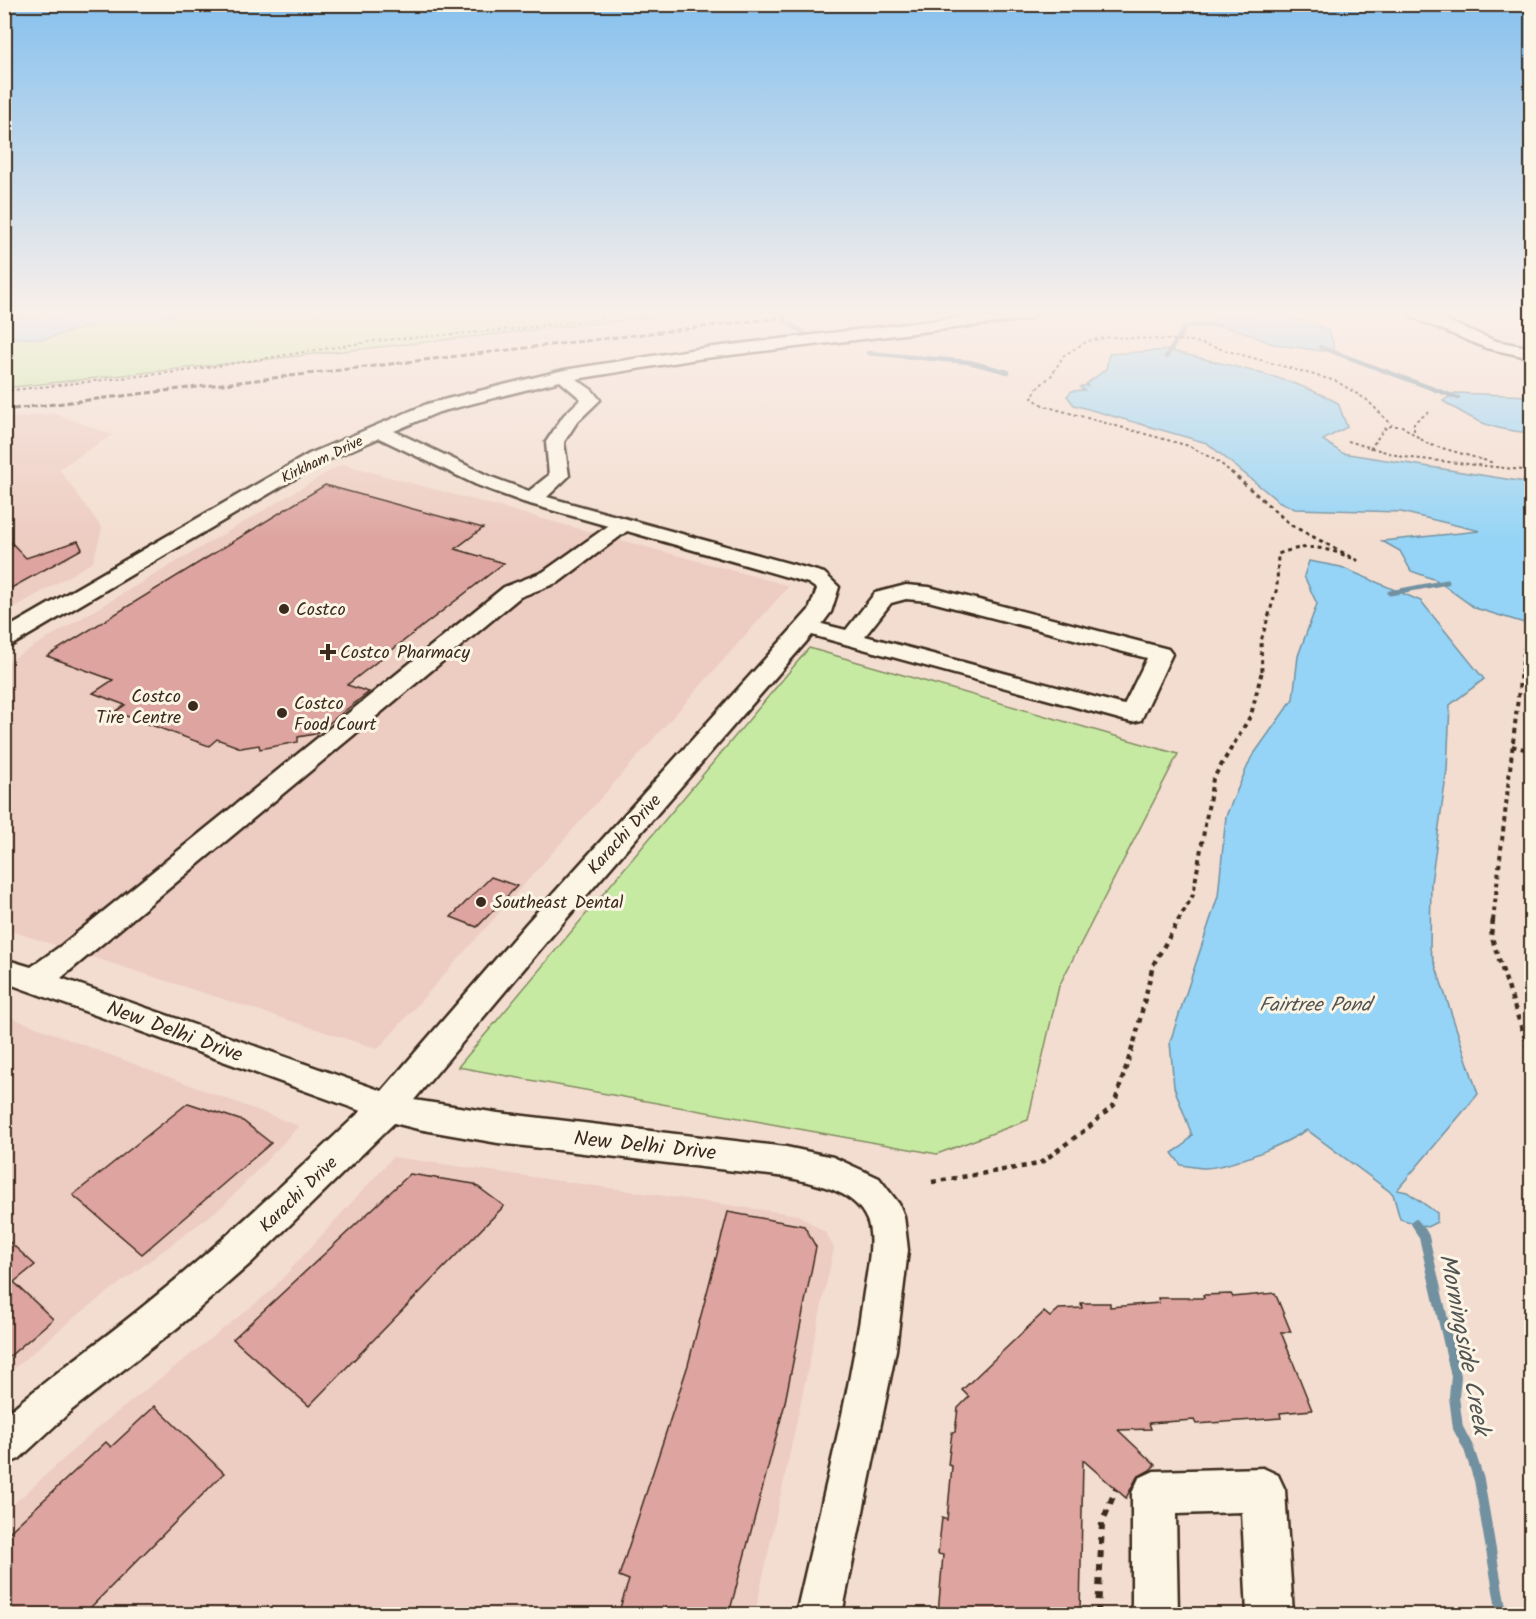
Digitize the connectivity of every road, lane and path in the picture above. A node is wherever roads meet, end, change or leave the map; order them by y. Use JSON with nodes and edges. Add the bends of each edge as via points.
{"nodes":[{"id":1,"x":501,"y":390,"type":"edge"},
{"id":2,"x":578,"y":390,"type":"edge"},
{"id":3,"x":1036,"y":390,"type":"edge"},
{"id":4,"x":1353,"y":390,"type":"edge"},
{"id":5,"x":1431,"y":411,"type":"dead end"},
{"id":6,"x":1392,"y":425,"type":"junction"},
{"id":7,"x":1414,"y":430,"type":"junction"},
{"id":8,"x":379,"y":431,"type":"junction"},
{"id":9,"x":1348,"y":441,"type":"dead end"},
{"id":10,"x":1370,"y":449,"type":"junction"},
{"id":11,"x":1500,"y":465,"type":"junction"},
{"id":12,"x":1532,"y":471,"type":"edge"},
{"id":13,"x":530,"y":498,"type":"junction"},
{"id":14,"x":623,"y":525,"type":"junction"},
{"id":15,"x":807,"y":627,"type":"junction"},
{"id":16,"x":851,"y":639,"type":"junction"},
{"id":17,"x":4,"y":640,"type":"edge"},
{"id":18,"x":1532,"y":650,"type":"edge"},
{"id":19,"x":1512,"y":746,"type":"junction"},
{"id":20,"x":1532,"y":751,"type":"edge"},
{"id":21,"x":4,"y":970,"type":"edge"},
{"id":22,"x":36,"y":980,"type":"junction"},
{"id":23,"x":1532,"y":1060,"type":"edge"},
{"id":24,"x":388,"y":1107,"type":"junction"},
{"id":25,"x":932,"y":1182,"type":"dead end"},
{"id":26,"x":4,"y":1444,"type":"edge"},
{"id":27,"x":1116,"y":1489,"type":"dead end"},
{"id":28,"x":819,"y":1614,"type":"edge"},
{"id":29,"x":1098,"y":1614,"type":"edge"},
{"id":30,"x":1155,"y":1614,"type":"edge"},
{"id":31,"x":1270,"y":1614,"type":"edge"}],
"edges":[{"from":1,"to":8,"type":"street","name":"Kirkham Drive","via":[[441,405]]},
{"from":2,"to":13,"type":"street","via":[[591,400],[570,419],[555,442],[559,476]]},
{"from":3,"to":25,"type":"path","via":[[1032,398],[1044,406],[1190,446],[1219,462],[1291,525],[1357,560],[1315,545],[1294,547],[1278,554],[1277,588],[1261,641],[1262,673],[1251,715],[1213,779],[1193,895],[1153,965],[1114,1105],[1039,1164]]},
{"from":4,"to":6,"type":"path"},
{"from":5,"to":7,"type":"path","via":[[1414,422]]},
{"from":6,"to":7,"type":"path"},
{"from":6,"to":10,"type":"path","via":[[1384,429]]},
{"from":7,"to":11,"type":"path","via":[[1422,441]]},
{"from":8,"to":13,"type":"street","name":"Karachi Drive","via":[[484,481]]},
{"from":8,"to":17,"type":"street","name":"Kirkham Drive","via":[[316,458]]},
{"from":9,"to":10,"type":"path"},
{"from":10,"to":11,"type":"path","via":[[1412,459]]},
{"from":11,"to":12,"type":"path"},
{"from":13,"to":14,"type":"street","name":"Karachi Drive"},
{"from":14,"to":15,"type":"street","name":"Karachi Drive","via":[[816,578],[828,587],[820,612]]},
{"from":14,"to":22,"type":"street","via":[[551,577],[512,592]]},
{"from":15,"to":16,"type":"street"},
{"from":15,"to":24,"type":"street","name":"Karachi Drive"},
{"from":16,"to":16,"type":"street","via":[[1132,716],[1160,654],[929,594],[906,592],[883,598]]},
{"from":18,"to":19,"type":"path","via":[[1524,648]]},
{"from":19,"to":20,"type":"path"},
{"from":19,"to":23,"type":"path","via":[[1491,935]]},
{"from":21,"to":22,"type":"street","name":"New Delhi Drive"},
{"from":22,"to":24,"type":"street","name":"New Delhi Drive"},
{"from":24,"to":26,"type":"street","name":"Karachi Drive","via":[[239,1250]]},
{"from":24,"to":28,"type":"street","name":"New Delhi Drive","via":[[498,1128],[786,1162],[833,1172],[866,1189],[886,1216],[889,1250],[876,1350]]},
{"from":27,"to":29,"type":"path","via":[[1102,1522]]},
{"from":30,"to":31,"type":"street","via":[[1154,1493],[1263,1490]]}]}
